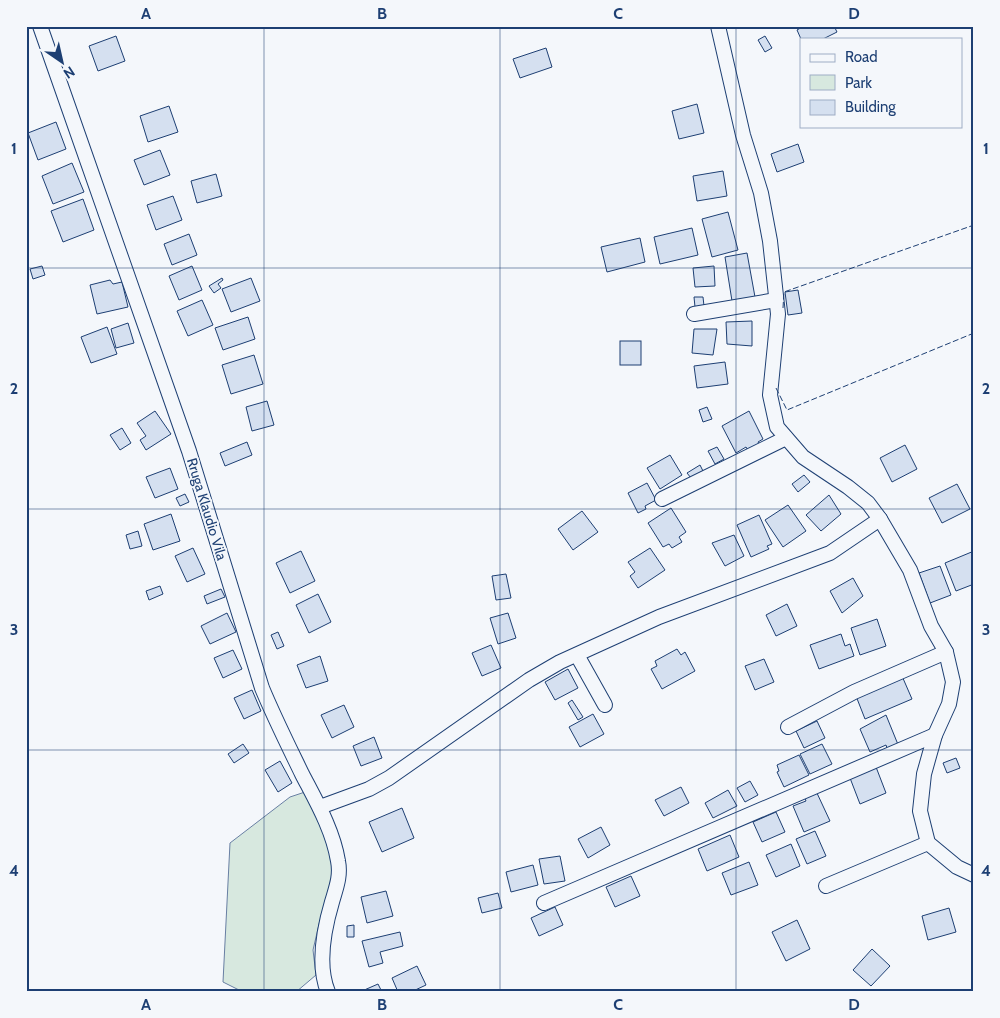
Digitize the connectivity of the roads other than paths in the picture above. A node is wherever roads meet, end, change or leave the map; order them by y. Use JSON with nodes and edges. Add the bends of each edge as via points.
{"nodes":[{"id":1,"x":40,"y":26,"type":"edge"},
{"id":2,"x":718,"y":26,"type":"edge"},
{"id":3,"x":776,"y":300,"type":"junction"},
{"id":4,"x":694,"y":314,"type":"dead end"},
{"id":5,"x":786,"y":438,"type":"junction"},
{"id":6,"x":662,"y":499,"type":"dead end"},
{"id":7,"x":880,"y":519,"type":"junction"},
{"id":8,"x":946,"y":652,"type":"junction"},
{"id":9,"x":577,"y":655,"type":"junction"},
{"id":10,"x":605,"y":705,"type":"dead end"},
{"id":11,"x":788,"y":727,"type":"dead end"},
{"id":12,"x":935,"y":735,"type":"junction"},
{"id":13,"x":320,"y":807,"type":"junction"},
{"id":14,"x":928,"y":843,"type":"junction"},
{"id":15,"x":974,"y":874,"type":"edge"},
{"id":16,"x":826,"y":886,"type":"dead end"},
{"id":17,"x":544,"y":903,"type":"dead end"},
{"id":18,"x":328,"y":992,"type":"edge"}],
"edges":[{"from":1,"to":13,"type":"street","name":"Rruga Klaudio Vila","via":[[189,451],[262,688]]},
{"from":2,"to":3,"type":"street","via":[[761,193]]},
{"from":3,"to":4,"type":"street"},
{"from":3,"to":5,"type":"street","via":[[778,314],[770,395],[777,427]]},
{"from":5,"to":6,"type":"street"},
{"from":5,"to":7,"type":"street","via":[[803,457],[868,503]]},
{"from":7,"to":8,"type":"street","via":[[910,570],[931,626]]},
{"from":7,"to":9,"type":"street","via":[[830,553],[659,617]]},
{"from":8,"to":11,"type":"street","via":[[854,692]]},
{"from":8,"to":12,"type":"street","via":[[953,682],[949,704]]},
{"from":9,"to":10,"type":"street"},
{"from":9,"to":13,"type":"street","via":[[529,680],[389,778]]},
{"from":12,"to":14,"type":"street","via":[[924,774],[920,811]]},
{"from":12,"to":17,"type":"street"},
{"from":13,"to":18,"type":"street","name":"Rruga Klaudio Vila","via":[[339,863],[338,881],[325,928],[323,956]]},
{"from":14,"to":15,"type":"street","via":[[957,867]]},
{"from":14,"to":16,"type":"street"}]}
